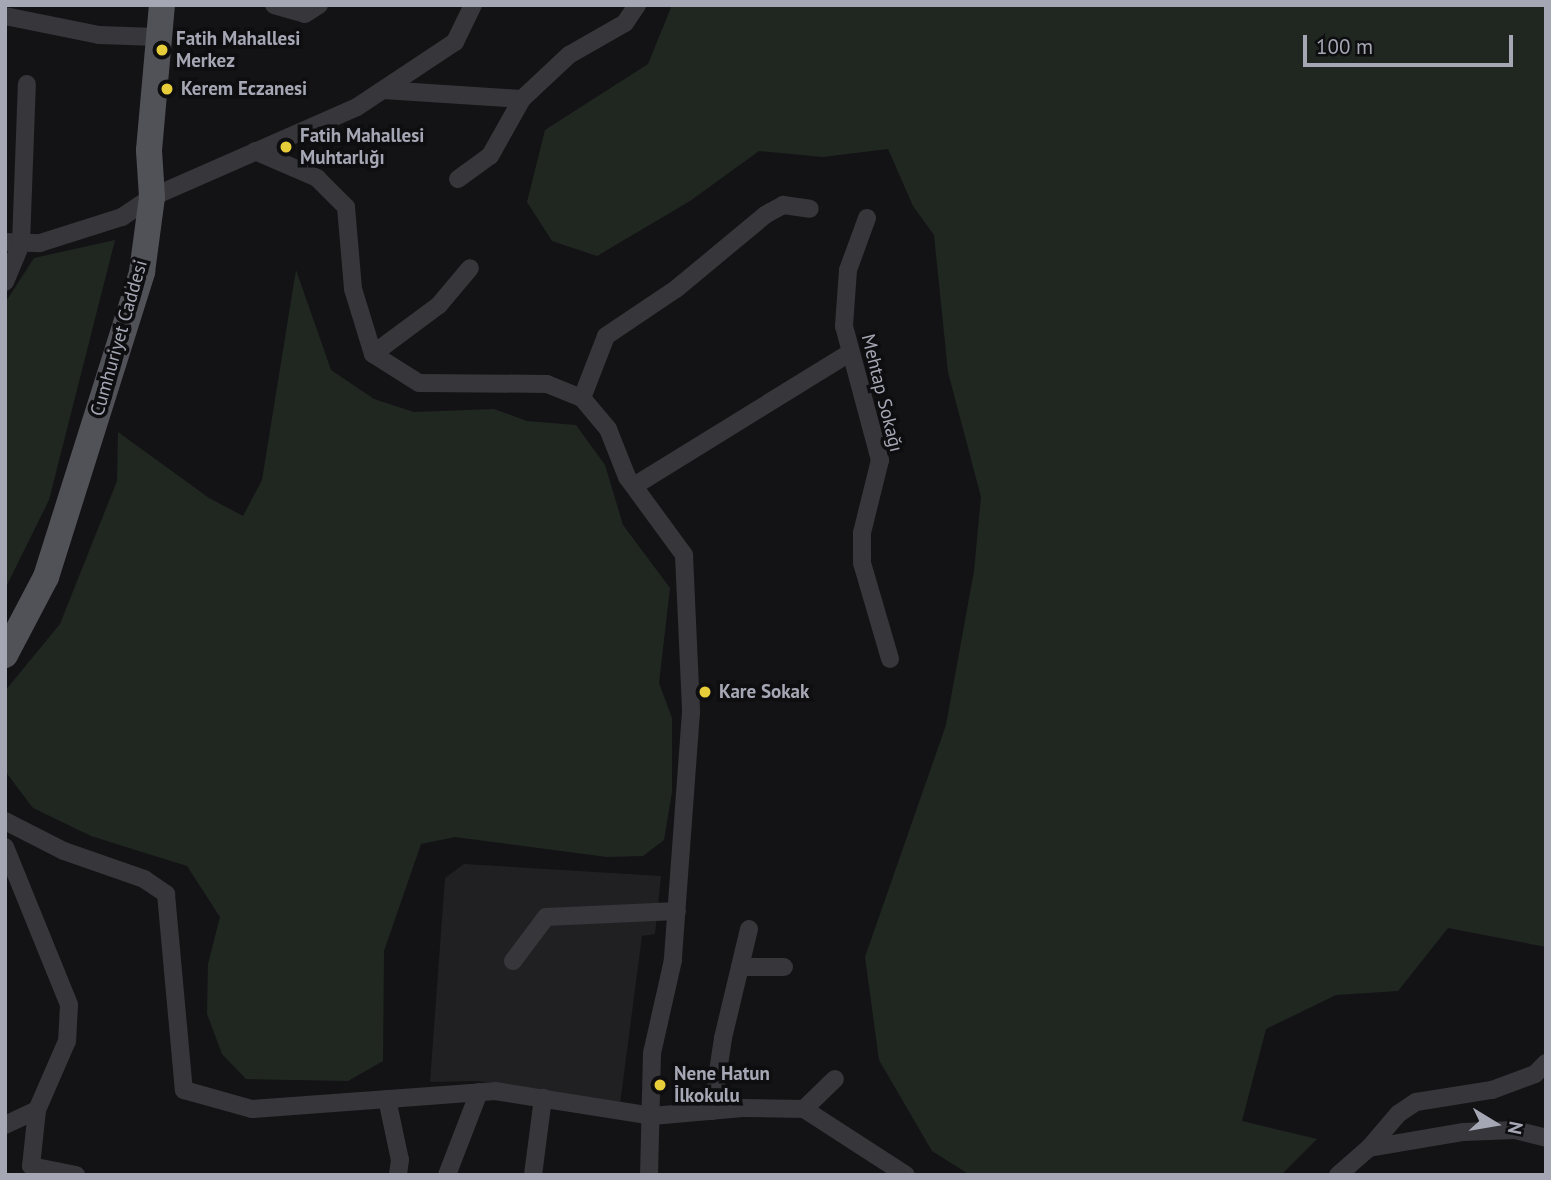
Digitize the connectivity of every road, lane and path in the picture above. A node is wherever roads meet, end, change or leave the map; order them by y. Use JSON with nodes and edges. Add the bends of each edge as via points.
{"nodes":[{"id":1,"x":162,"y":5,"type":"edge"},
{"id":2,"x":274,"y":5,"type":"edge"},
{"id":3,"x":319,"y":5,"type":"edge"},
{"id":4,"x":473,"y":5,"type":"edge"},
{"id":5,"x":637,"y":5,"type":"edge"},
{"id":6,"x":5,"y":16,"type":"edge"},
{"id":7,"x":157,"y":37,"type":"junction"},
{"id":8,"x":27,"y":85,"type":"dead end"},
{"id":9,"x":383,"y":90,"type":"junction"},
{"id":10,"x":522,"y":99,"type":"junction"},
{"id":11,"x":254,"y":151,"type":"junction"},
{"id":12,"x":458,"y":179,"type":"dead end"},
{"id":13,"x":152,"y":197,"type":"junction"},
{"id":14,"x":810,"y":209,"type":"dead end"},
{"id":15,"x":867,"y":218,"type":"dead end"},
{"id":16,"x":13,"y":243,"type":"edge"},
{"id":17,"x":470,"y":268,"type":"dead end"},
{"id":18,"x":5,"y":282,"type":"edge"},
{"id":19,"x":849,"y":353,"type":"junction"},
{"id":20,"x":373,"y":354,"type":"junction"},
{"id":21,"x":582,"y":398,"type":"junction"},
{"id":22,"x":634,"y":486,"type":"junction"},
{"id":23,"x":5,"y":655,"type":"edge"},
{"id":24,"x":890,"y":659,"type":"dead end"},
{"id":25,"x":5,"y":821,"type":"edge"},
{"id":26,"x":5,"y":847,"type":"edge"},
{"id":27,"x":677,"y":911,"type":"junction"},
{"id":28,"x":749,"y":929,"type":"dead end"},
{"id":29,"x":513,"y":961,"type":"dead end"},
{"id":30,"x":740,"y":967,"type":"junction"},
{"id":31,"x":784,"y":967,"type":"dead end"},
{"id":32,"x":1546,"y":1063,"type":"edge"},
{"id":33,"x":835,"y":1079,"type":"dead end"},
{"id":34,"x":479,"y":1092,"type":"junction"},
{"id":35,"x":543,"y":1098,"type":"junction"},
{"id":36,"x":387,"y":1099,"type":"junction"},
{"id":37,"x":804,"y":1109,"type":"junction"},
{"id":38,"x":37,"y":1110,"type":"junction"},
{"id":39,"x":712,"y":1111,"type":"junction"},
{"id":40,"x":652,"y":1116,"type":"junction"},
{"id":41,"x":5,"y":1125,"type":"edge"},
{"id":42,"x":1546,"y":1138,"type":"edge"},
{"id":43,"x":1369,"y":1148,"type":"junction"},
{"id":44,"x":76,"y":1175,"type":"edge"},
{"id":45,"x":398,"y":1175,"type":"edge"},
{"id":46,"x":447,"y":1175,"type":"edge"},
{"id":47,"x":533,"y":1175,"type":"edge"},
{"id":48,"x":649,"y":1175,"type":"edge"},
{"id":49,"x":906,"y":1175,"type":"edge"},
{"id":50,"x":1338,"y":1175,"type":"edge"}],
"edges":[{"from":1,"to":7,"type":"main road","name":"Cumhuriyet Caddesi"},
{"from":2,"to":3,"type":"street","via":[[305,14]]},
{"from":4,"to":9,"type":"street","via":[[455,42]]},
{"from":5,"to":10,"type":"street","via":[[625,23],[569,55]]},
{"from":6,"to":7,"type":"street","via":[[99,36]]},
{"from":7,"to":13,"type":"main road","name":"Cumhuriyet Caddesi","via":[[149,150]]},
{"from":8,"to":16,"type":"street"},
{"from":9,"to":10,"type":"street"},
{"from":9,"to":11,"type":"street","via":[[357,107]]},
{"from":10,"to":12,"type":"street","via":[[490,156]]},
{"from":11,"to":13,"type":"street"},
{"from":11,"to":20,"type":"street","via":[[317,178],[346,206],[353,289]]},
{"from":13,"to":16,"type":"street","via":[[122,217],[82,231]]},
{"from":13,"to":23,"type":"main road","name":"Cumhuriyet Caddesi","via":[[142,272],[46,576]]},
{"from":14,"to":21,"type":"street","via":[[783,205],[765,215],[676,289],[606,336]]},
{"from":15,"to":19,"type":"street","name":"Mehtap Sokağı","via":[[848,270],[844,326]]},
{"from":16,"to":18,"type":"street"},
{"from":17,"to":20,"type":"street","via":[[439,305]]},
{"from":19,"to":22,"type":"street"},
{"from":19,"to":24,"type":"street","name":"Mehtap Sokağı","via":[[880,460],[862,533],[862,563]]},
{"from":20,"to":21,"type":"street","via":[[419,383],[547,384]]},
{"from":21,"to":22,"type":"street","via":[[608,429]]},
{"from":22,"to":27,"type":"street","via":[[684,555],[691,712]]},
{"from":25,"to":36,"type":"street","via":[[64,851],[144,879],[166,894],[184,1090],[252,1109]]},
{"from":26,"to":38,"type":"street","via":[[69,1004],[67,1041]]},
{"from":27,"to":29,"type":"street","via":[[546,917]]},
{"from":27,"to":40,"type":"street","via":[[673,960],[652,1053]]},
{"from":28,"to":30,"type":"street"},
{"from":30,"to":31,"type":"street"},
{"from":30,"to":39,"type":"street"},
{"from":32,"to":43,"type":"street","via":[[1535,1074],[1492,1090],[1416,1102],[1398,1114]]},
{"from":33,"to":37,"type":"street"},
{"from":34,"to":35,"type":"street"},
{"from":34,"to":36,"type":"street"},
{"from":34,"to":46,"type":"street"},
{"from":35,"to":40,"type":"street"},
{"from":35,"to":47,"type":"street"},
{"from":36,"to":45,"type":"street","via":[[400,1160]]},
{"from":37,"to":39,"type":"street"},
{"from":37,"to":49,"type":"street"},
{"from":38,"to":41,"type":"street"},
{"from":38,"to":44,"type":"street","via":[[31,1166]]},
{"from":39,"to":40,"type":"street"},
{"from":40,"to":48,"type":"street"},
{"from":42,"to":43,"type":"street","via":[[1515,1130],[1464,1132]]},
{"from":43,"to":50,"type":"street"}]}
